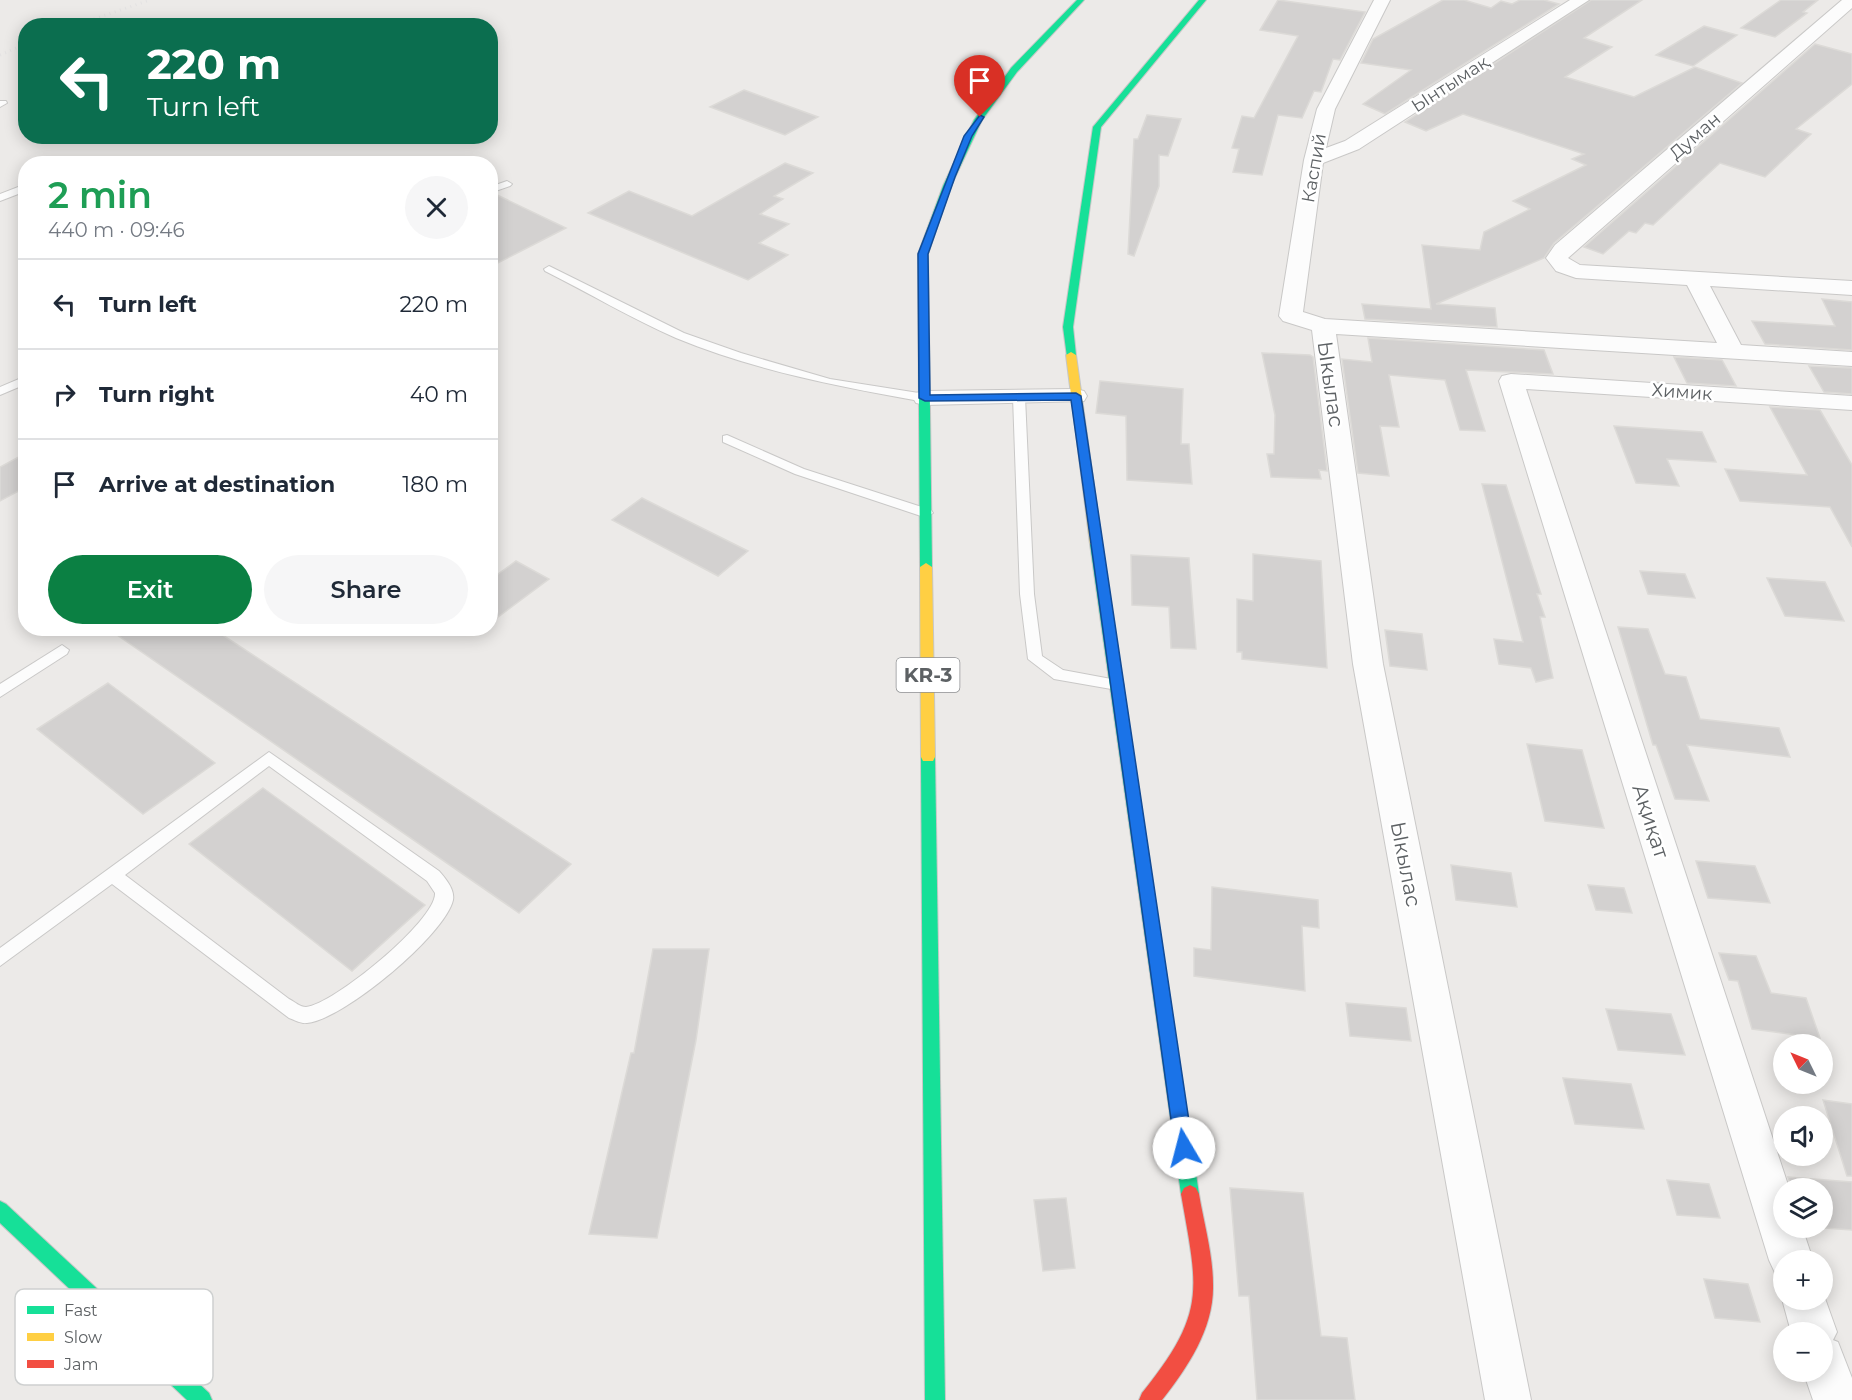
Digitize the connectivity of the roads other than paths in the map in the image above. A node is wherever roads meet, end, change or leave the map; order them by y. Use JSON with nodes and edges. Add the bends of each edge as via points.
{"nodes":[{"id":1,"x":1081,"y":0,"type":"edge"},
{"id":2,"x":1203,"y":0,"type":"edge"},
{"id":3,"x":1382,"y":0,"type":"edge"},
{"id":4,"x":1581,"y":0,"type":"edge"},
{"id":5,"x":1852,"y":0,"type":"edge"},
{"id":6,"x":1314,"y":160,"type":"junction"},
{"id":7,"x":507,"y":184,"type":"dead end"},
{"id":8,"x":498,"y":187,"type":"edge"},
{"id":9,"x":18,"y":190,"type":"edge"},
{"id":10,"x":0,"y":198,"type":"edge"},
{"id":11,"x":549,"y":269,"type":"dead end"},
{"id":12,"x":1695,"y":278,"type":"junction"},
{"id":13,"x":1852,"y":288,"type":"edge"},
{"id":14,"x":1323,"y":326,"type":"junction"},
{"id":15,"x":1733,"y":352,"type":"junction"},
{"id":16,"x":1852,"y":359,"type":"edge"},
{"id":17,"x":1511,"y":381,"type":"joint"},
{"id":18,"x":18,"y":382,"type":"edge"},
{"id":19,"x":12,"y":385,"type":"junction"},
{"id":20,"x":18,"y":388,"type":"edge"},
{"id":21,"x":0,"y":391,"type":"edge"},
{"id":22,"x":1076,"y":396,"type":"junction"},
{"id":23,"x":1019,"y":397,"type":"junction"},
{"id":24,"x":925,"y":398,"type":"junction"},
{"id":25,"x":1848,"y":409,"type":"edge"},
{"id":26,"x":727,"y":439,"type":"dead end"},
{"id":27,"x":926,"y":513,"type":"junction"},
{"id":28,"x":62,"y":650,"type":"dead end"},
{"id":29,"x":1118,"y":685,"type":"junction"},
{"id":30,"x":0,"y":691,"type":"edge"},
{"id":31,"x":113,"y":875,"type":"junction"},
{"id":32,"x":0,"y":958,"type":"edge"},
{"id":33,"x":0,"y":1210,"type":"edge"},
{"id":34,"x":1788,"y":1250,"type":"edge"},
{"id":35,"x":84,"y":1289,"type":"edge"},
{"id":36,"x":1830,"y":1382,"type":"edge"},
{"id":37,"x":186,"y":1385,"type":"edge"},
{"id":38,"x":202,"y":1400,"type":"edge"},
{"id":39,"x":935,"y":1400,"type":"edge"},
{"id":40,"x":1149,"y":1400,"type":"edge"},
{"id":41,"x":1508,"y":1400,"type":"edge"},
{"id":42,"x":1836,"y":1400,"type":"edge"}],
"edges":[{"from":1,"to":24,"type":"main road","number":"KR-3","via":[[1005,80],[968,136],[942,198],[923,254]]},
{"from":2,"to":22,"type":"main road","via":[[1097,126],[1068,327]]},
{"from":3,"to":6,"type":"street","name":"Каспий","via":[[1326,109]]},
{"from":4,"to":6,"type":"street","name":"Ынтымақ","via":[[1352,145]]},
{"from":5,"to":12,"type":"street","name":"Думан","via":[[1557,258],[1576,271]]},
{"from":6,"to":14,"type":"street","name":"Каспий","via":[[1290,316]]},
{"from":7,"to":8,"type":"lane"},
{"from":9,"to":10,"type":"lane"},
{"from":11,"to":24,"type":"lane","via":[[680,335],[737,355],[829,382]]},
{"from":12,"to":13,"type":"street"},
{"from":12,"to":15,"type":"street"},
{"from":14,"to":15,"type":"street"},
{"from":14,"to":41,"type":"street","name":"Ыкылас","via":[[1368,664]]},
{"from":15,"to":16,"type":"street"},
{"from":17,"to":25,"type":"street","name":"Химик"},
{"from":17,"to":34,"type":"street","name":"Ақиқат"},
{"from":18,"to":19,"type":"lane"},
{"from":19,"to":20,"type":"lane"},
{"from":19,"to":21,"type":"lane"},
{"from":22,"to":23,"type":"street"},
{"from":22,"to":29,"type":"main road"},
{"from":23,"to":24,"type":"street"},
{"from":23,"to":29,"type":"lane","via":[[1028,594],[1035,659],[1059,675]]},
{"from":24,"to":27,"type":"main road","number":"KR-3"},
{"from":26,"to":27,"type":"lane","via":[[802,474]]},
{"from":27,"to":39,"type":"main road","number":"KR-3"},
{"from":28,"to":30,"type":"lane"},
{"from":29,"to":40,"type":"main road","via":[[1204,1287],[1196,1328],[1177,1366]]},
{"from":31,"to":31,"type":"lane","via":[[283,1005],[303,1015],[330,1008],[403,950],[436,915],[444,899],[442,886],[433,876],[269,758]]},
{"from":31,"to":32,"type":"lane"},
{"from":33,"to":35,"type":"main road"},
{"from":36,"to":42,"type":"street"},
{"from":37,"to":38,"type":"main road"}]}
